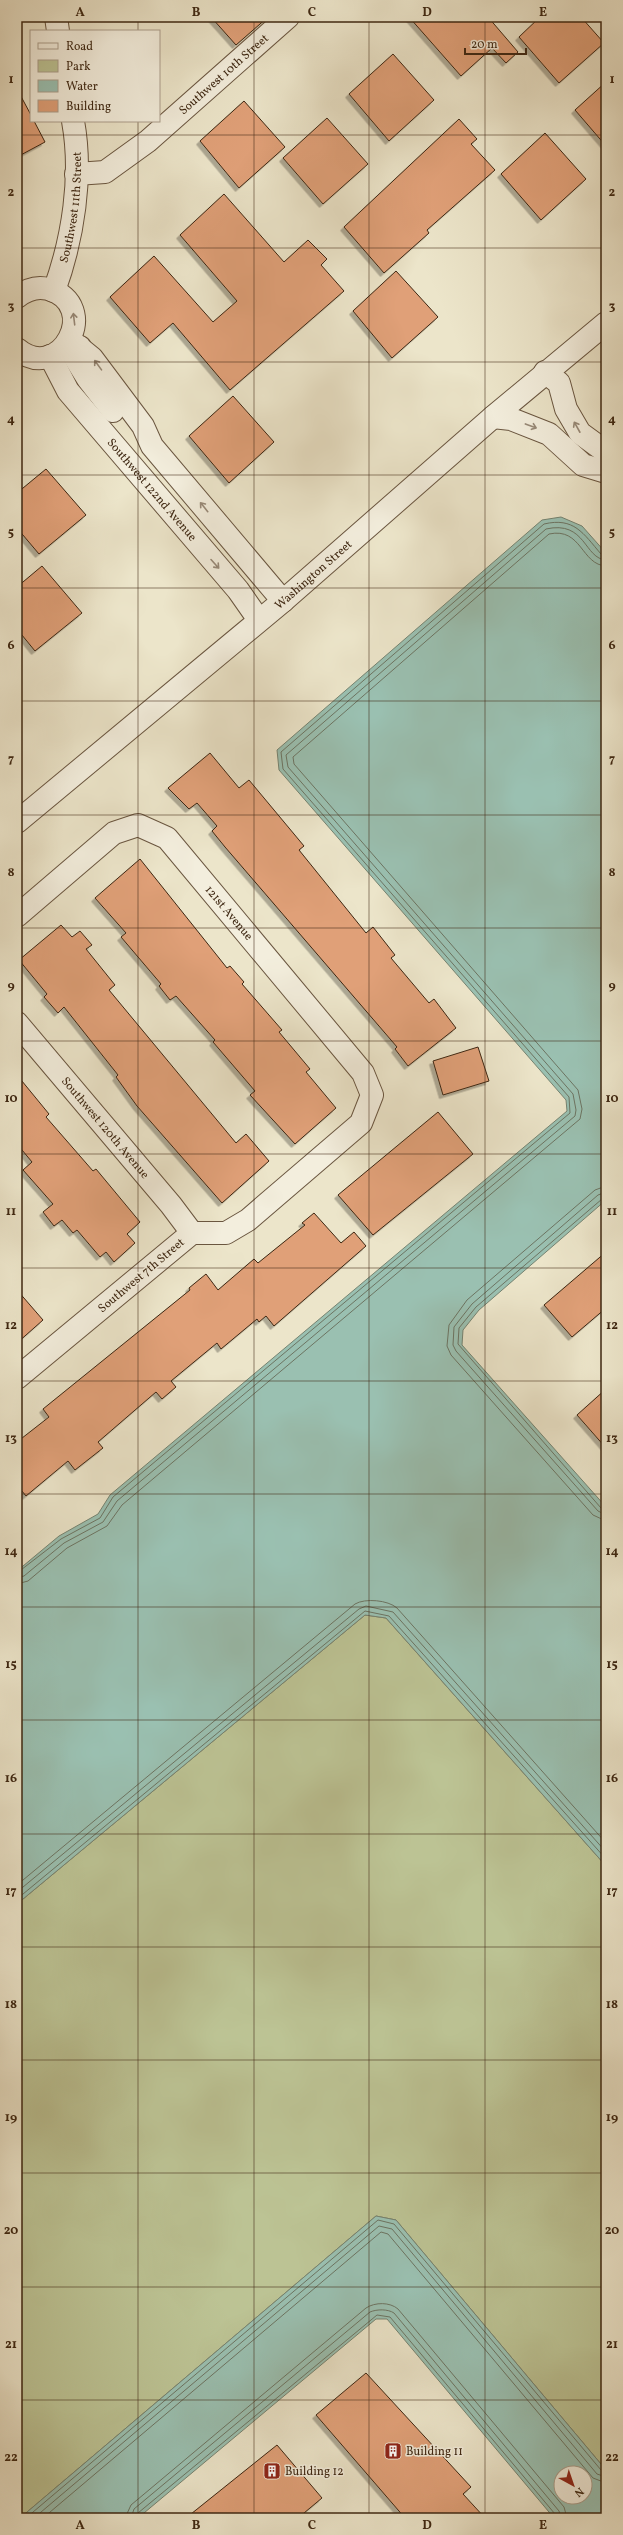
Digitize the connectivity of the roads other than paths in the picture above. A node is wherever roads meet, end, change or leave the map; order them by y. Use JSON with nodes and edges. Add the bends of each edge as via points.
{"nodes":[{"id":1,"x":56,"y":17,"type":"edge"},
{"id":2,"x":288,"y":17,"type":"edge"},
{"id":3,"x":58,"y":30,"type":"edge"},
{"id":4,"x":73,"y":122,"type":"edge"},
{"id":5,"x":76,"y":174,"type":"junction"},
{"id":6,"x":54,"y":291,"type":"junction"},
{"id":7,"x":17,"y":297,"type":"edge"},
{"id":8,"x":606,"y":323,"type":"edge"},
{"id":9,"x":75,"y":343,"type":"junction"},
{"id":10,"x":17,"y":349,"type":"edge"},
{"id":11,"x":50,"y":356,"type":"junction"},
{"id":12,"x":545,"y":372,"type":"junction"},
{"id":13,"x":493,"y":417,"type":"junction"},
{"id":14,"x":606,"y":452,"type":"edge"},
{"id":15,"x":606,"y":472,"type":"edge"},
{"id":16,"x":222,"y":528,"type":"junction"},
{"id":17,"x":199,"y":547,"type":"junction"},
{"id":18,"x":283,"y":601,"type":"junction"},
{"id":19,"x":259,"y":620,"type":"junction"},
{"id":20,"x":17,"y":822,"type":"edge"},
{"id":21,"x":17,"y":916,"type":"edge"},
{"id":22,"x":17,"y":1023,"type":"edge"},
{"id":23,"x":372,"y":1095,"type":"joint"},
{"id":24,"x":192,"y":1233,"type":"junction"},
{"id":25,"x":17,"y":1378,"type":"edge"}],
"edges":[{"from":1,"to":3,"type":"street"},
{"from":2,"to":5,"type":"street","name":"Southwest 10th Street","via":[[148,141],[105,172]]},
{"from":4,"to":5,"type":"street","name":"Southwest 11th Street"},
{"from":5,"to":6,"type":"street","name":"Southwest 11th Street","via":[[76,191],[65,254]]},
{"from":6,"to":7,"type":"street","via":[[30,289]]},
{"from":9,"to":6,"type":"street","one_way":true,"via":[[72,308]]},
{"from":8,"to":12,"type":"street","name":"Washington Street"},
{"from":9,"to":11,"type":"street"},
{"from":16,"to":9,"type":"street","one_way":true,"via":[[148,439],[143,426],[92,358]]},
{"from":10,"to":11,"type":"street","via":[[30,357]]},
{"from":11,"to":17,"type":"street","name":"Southwest 122nd Avenue","via":[[68,392]]},
{"from":12,"to":13,"type":"street","name":"Washington Street"},
{"from":14,"to":12,"type":"street","one_way":true,"via":[[580,434],[566,408],[559,383]]},
{"from":13,"to":15,"type":"street","one_way":true,"via":[[511,419],[549,434],[583,465]]},
{"from":13,"to":18,"type":"street","name":"Washington Street"},
{"from":16,"to":17,"type":"street"},
{"from":16,"to":18,"type":"street"},
{"from":17,"to":19,"type":"street","name":"Southwest 122nd Avenue","one_way":true,"via":[[236,588]]},
{"from":18,"to":19,"type":"street","name":"Washington Street"},
{"from":19,"to":20,"type":"street","name":"Washington Street"},
{"from":21,"to":23,"type":"street","name":"121st Avenue","via":[[114,834],[138,825],[167,838],[363,1073]]},
{"from":22,"to":24,"type":"street","name":"Southwest 120th Avenue"},
{"from":23,"to":24,"type":"street","name":"Southwest 7th Street","via":[[361,1123],[248,1220],[226,1233]]},
{"from":24,"to":25,"type":"street","name":"Southwest 7th Street"}]}
